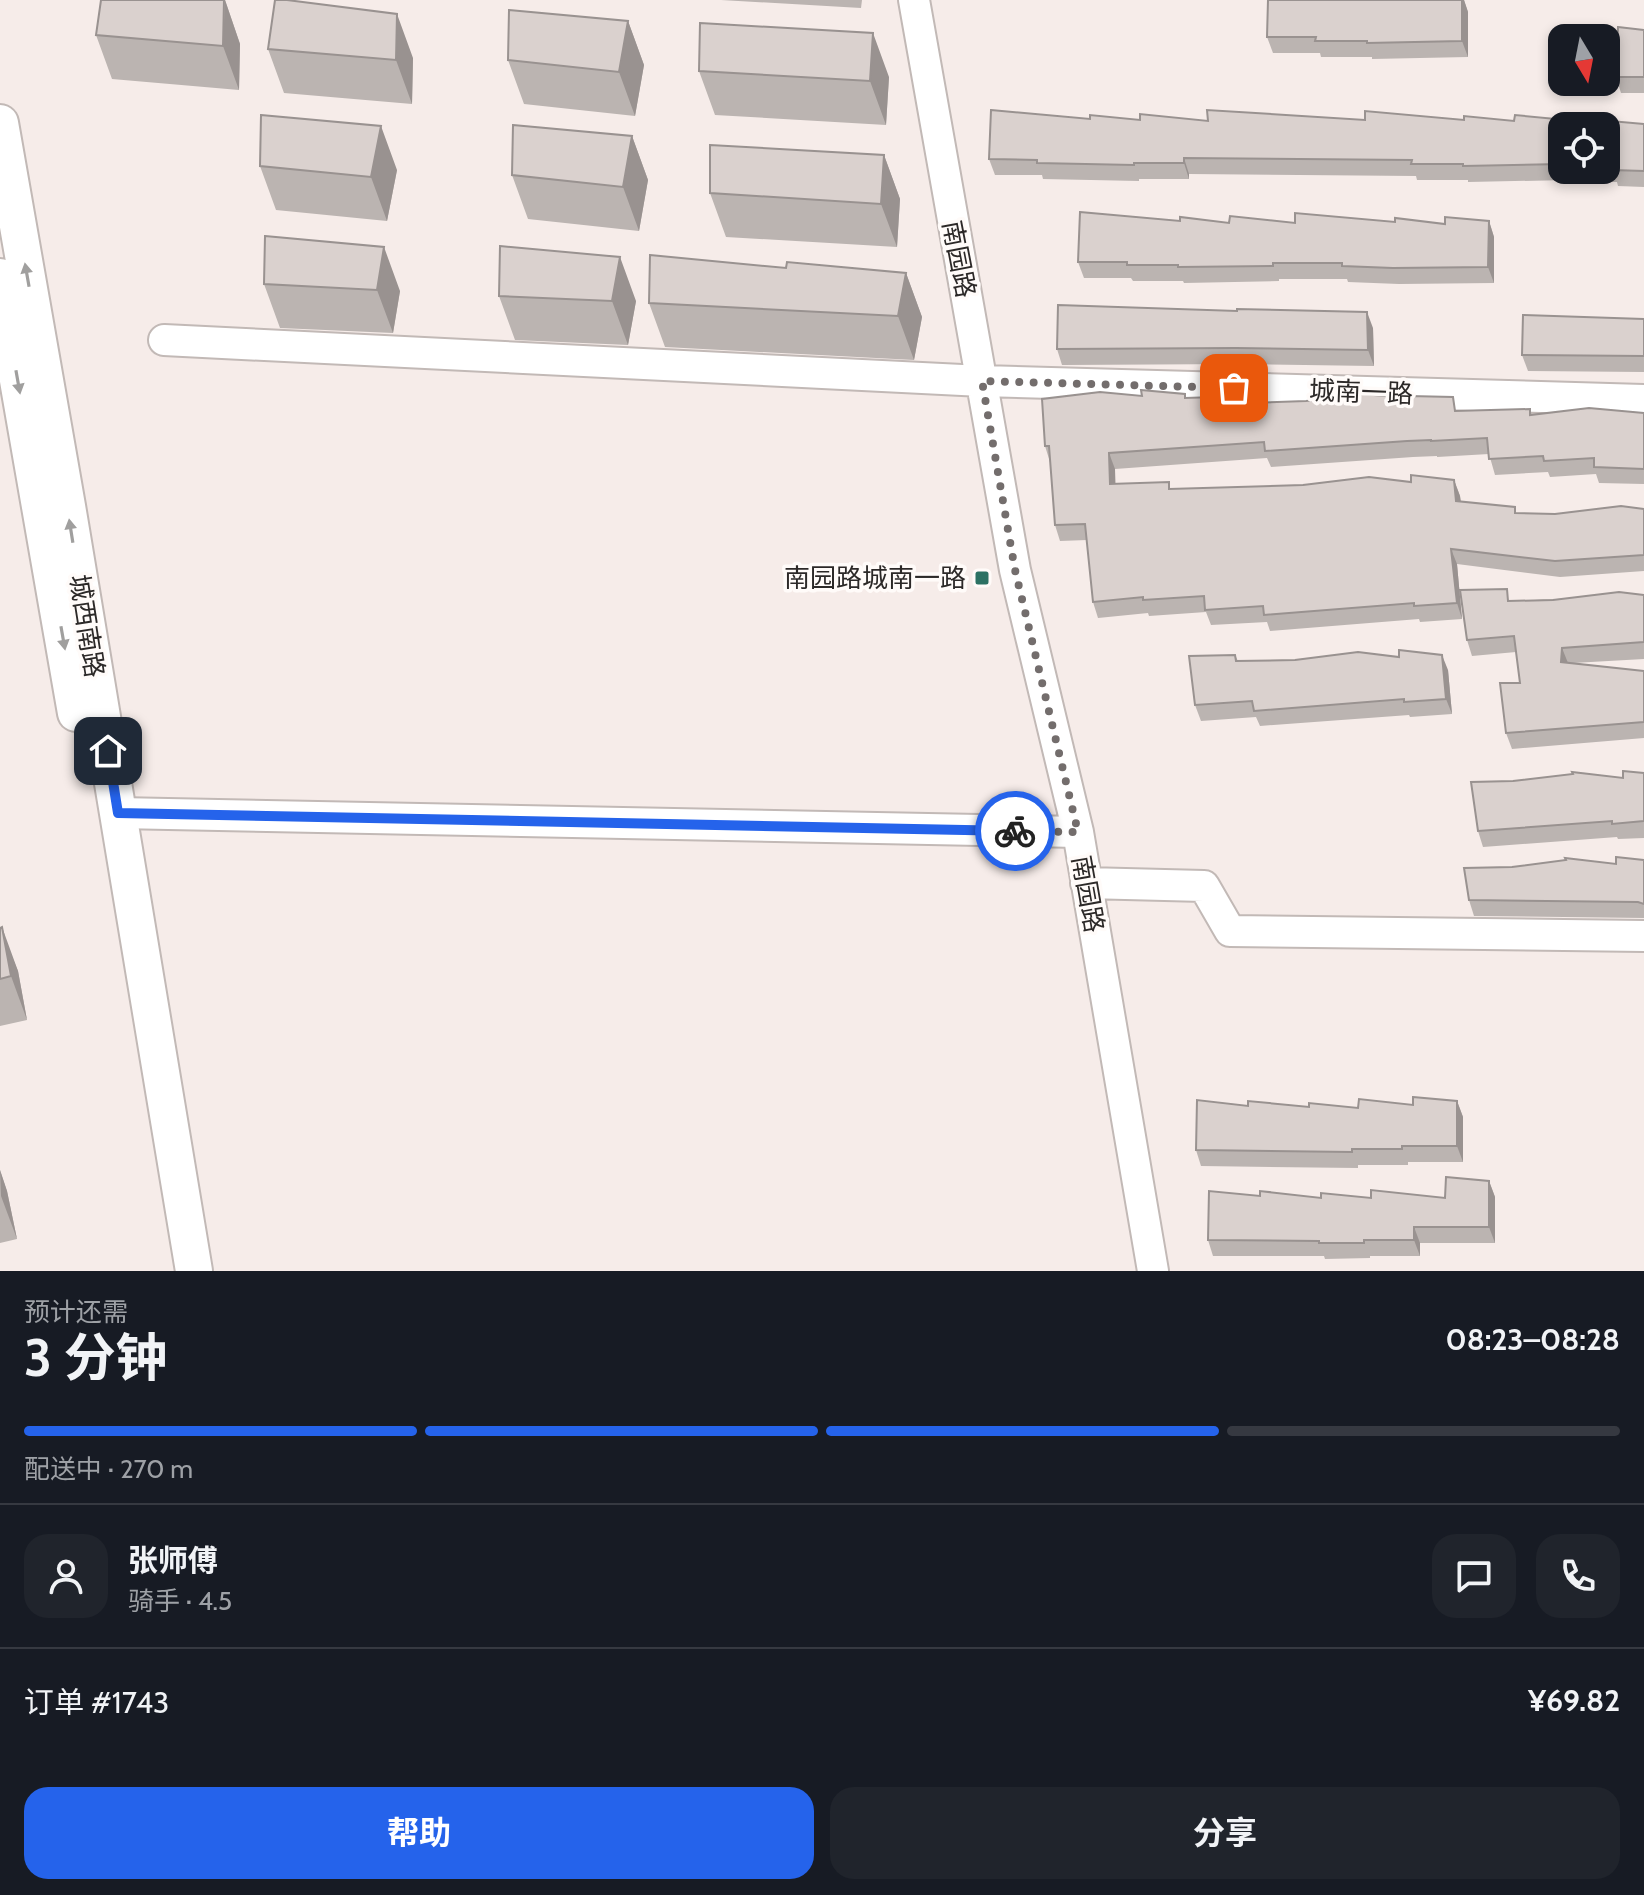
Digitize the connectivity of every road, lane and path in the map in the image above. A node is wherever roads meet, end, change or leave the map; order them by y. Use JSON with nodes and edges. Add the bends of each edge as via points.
{"nodes":[{"id":1,"x":914,"y":0,"type":"edge"},
{"id":2,"x":0,"y":123,"type":"edge"},
{"id":3,"x":0,"y":277,"type":"edge"},
{"id":4,"x":164,"y":340,"type":"dead end"},
{"id":5,"x":982,"y":381,"type":"junction"},
{"id":6,"x":1644,"y":400,"type":"edge"},
{"id":7,"x":118,"y":813,"type":"junction"},
{"id":8,"x":1078,"y":832,"type":"junction"},
{"id":9,"x":1086,"y":883,"type":"junction"},
{"id":10,"x":1644,"y":936,"type":"edge"},
{"id":11,"x":171,"y":1271,"type":"edge"},
{"id":12,"x":194,"y":1271,"type":"edge"},
{"id":13,"x":1153,"y":1271,"type":"edge"}],
"edges":[{"from":1,"to":5,"type":"street","name":"南园路"},
{"from":7,"to":2,"type":"main road","name":"城西南路","one_way":true},
{"from":3,"to":11,"type":"main road","name":"城西南路","one_way":true},
{"from":4,"to":5,"type":"street","name":"城南一路"},
{"from":5,"to":6,"type":"street","name":"城南一路"},
{"from":5,"to":8,"type":"street","name":"南园路","via":[[1015,570]]},
{"from":7,"to":8,"type":"street"},
{"from":7,"to":12,"type":"main road","name":"城西南路"},
{"from":8,"to":9,"type":"street","name":"南园路"},
{"from":9,"to":10,"type":"street","via":[[1204,886],[1230,931]]},
{"from":9,"to":13,"type":"street","name":"南园路"}]}
